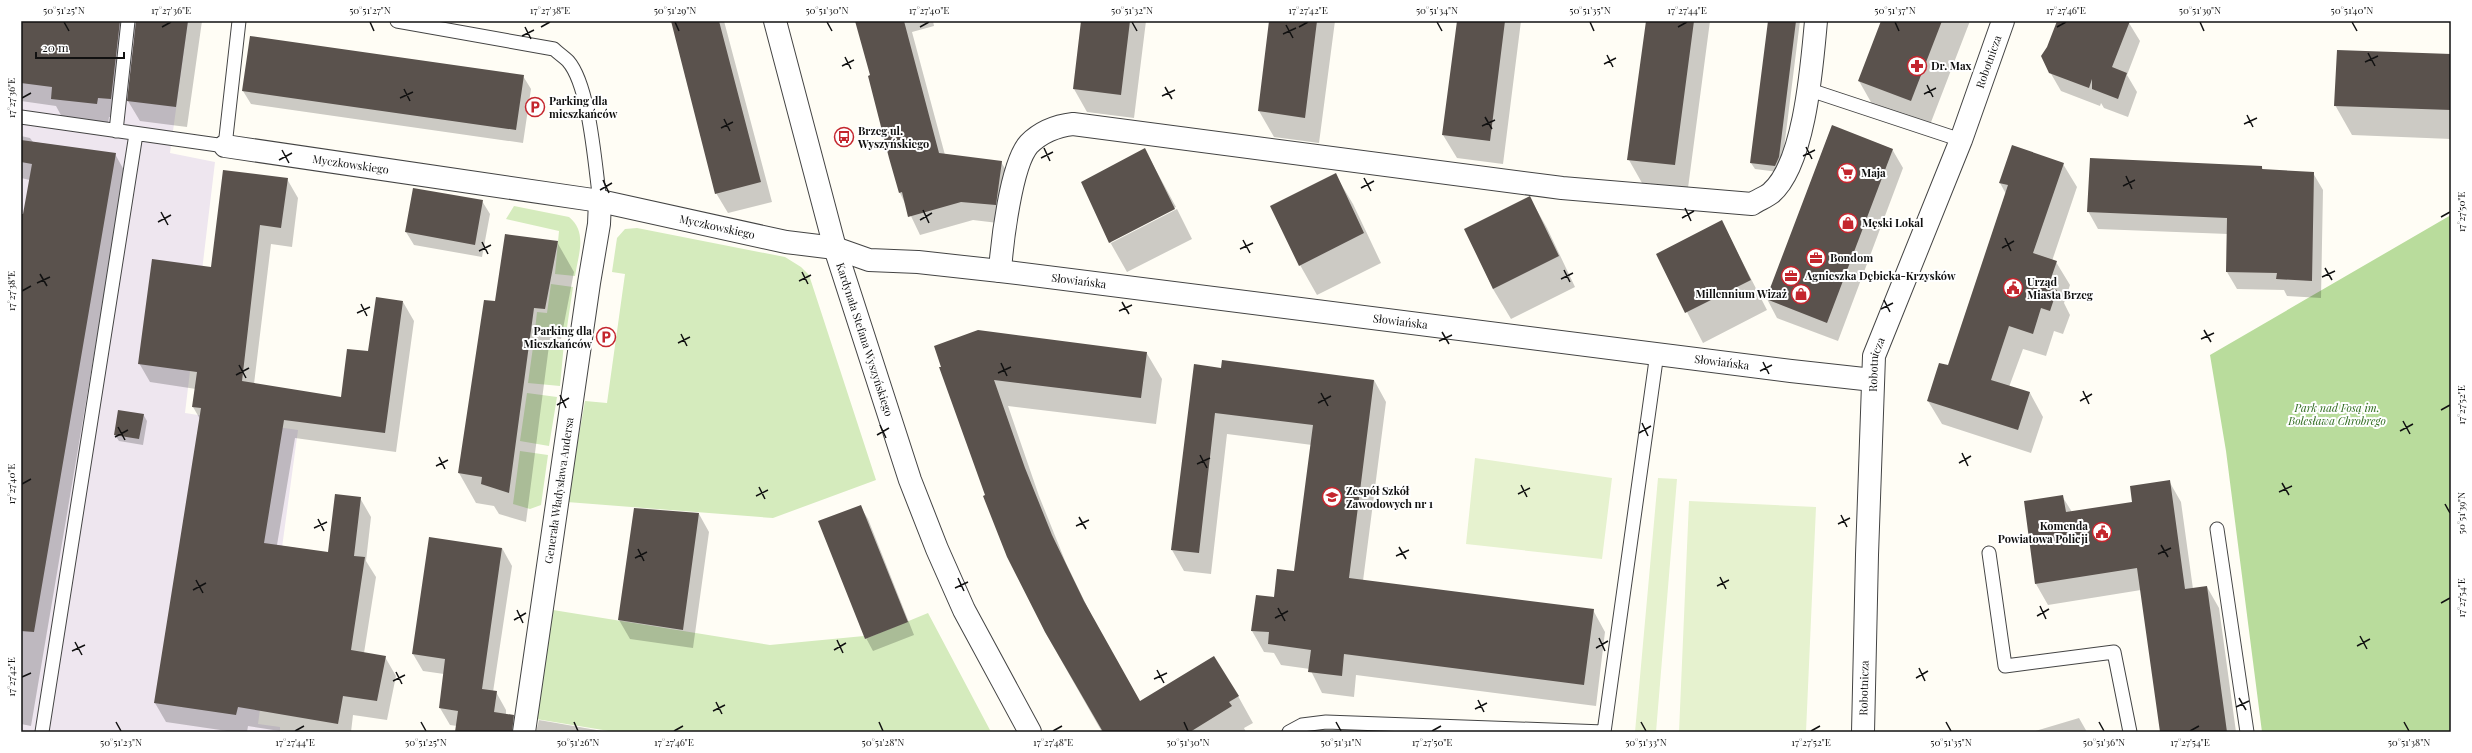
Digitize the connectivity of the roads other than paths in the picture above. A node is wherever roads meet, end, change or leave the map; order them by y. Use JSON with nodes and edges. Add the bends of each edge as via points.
{"nodes":[{"id":1,"x":128,"y":21,"type":"edge"},
{"id":2,"x":239,"y":21,"type":"edge"},
{"id":3,"x":397,"y":21,"type":"edge"},
{"id":4,"x":775,"y":21,"type":"edge"},
{"id":5,"x":1816,"y":21,"type":"edge"},
{"id":6,"x":2003,"y":21,"type":"edge"},
{"id":7,"x":1810,"y":90,"type":"junction"},
{"id":8,"x":21,"y":117,"type":"edge"},
{"id":9,"x":116,"y":131,"type":"junction"},
{"id":10,"x":136,"y":134,"type":"junction"},
{"id":11,"x":1960,"y":140,"type":"junction"},
{"id":12,"x":225,"y":146,"type":"junction"},
{"id":13,"x":600,"y":201,"type":"junction"},
{"id":14,"x":836,"y":248,"type":"junction"},
{"id":15,"x":1000,"y":271,"type":"junction"},
{"id":16,"x":1658,"y":353,"type":"junction"},
{"id":17,"x":1873,"y":380,"type":"junction"},
{"id":18,"x":2217,"y":529,"type":"dead end"},
{"id":19,"x":1989,"y":553,"type":"dead end"},
{"id":20,"x":42,"y":732,"type":"edge"},
{"id":21,"x":524,"y":732,"type":"edge"},
{"id":22,"x":1030,"y":732,"type":"edge"},
{"id":23,"x":1289,"y":732,"type":"edge"},
{"id":24,"x":1863,"y":732,"type":"edge"},
{"id":25,"x":2130,"y":732,"type":"edge"},
{"id":26,"x":2247,"y":732,"type":"edge"}],
"edges":[{"from":1,"to":9,"type":"lane"},
{"from":2,"to":12,"type":"lane"},
{"from":3,"to":13,"type":"lane","via":[[554,49],[568,61],[578,80],[587,115]]},
{"from":4,"to":14,"type":"street","name":"Kardynała Stefana Wyszyńskiego"},
{"from":5,"to":7,"type":"street"},
{"from":6,"to":11,"type":"street","name":"Robotnicza"},
{"from":7,"to":11,"type":"lane"},
{"from":7,"to":15,"type":"street","via":[[1792,163],[1771,193],[1752,204],[1562,188],[1073,124],[1057,126],[1037,137],[1021,156],[1003,226]]},
{"from":8,"to":9,"type":"lane"},
{"from":9,"to":10,"type":"lane"},
{"from":10,"to":12,"type":"lane"},
{"from":10,"to":20,"type":"lane"},
{"from":11,"to":17,"type":"street","name":"Robotnicza","via":[[1874,356]]},
{"from":12,"to":13,"type":"street","name":"Myczkowskiego"},
{"from":13,"to":14,"type":"street","name":"Myczkowskiego","via":[[786,242]]},
{"from":13,"to":21,"type":"street","name":"Generała Władysława Andersa","via":[[599,224]]},
{"from":14,"to":15,"type":"street","name":"Słowiańska","via":[[869,260],[918,262]]},
{"from":14,"to":22,"type":"street","name":"Kardynała Stefana Wyszyńskiego","via":[[910,480],[937,549],[964,610]]},
{"from":15,"to":16,"type":"street","name":"Słowiańska"},
{"from":16,"to":17,"type":"street","name":"Słowiańska"},
{"from":16,"to":23,"type":"lane","via":[[1604,732],[1326,722],[1302,725]]},
{"from":17,"to":24,"type":"street","name":"Robotnicza"},
{"from":18,"to":26,"type":"lane"},
{"from":19,"to":25,"type":"lane","via":[[2005,666],[2114,652]]}]}
